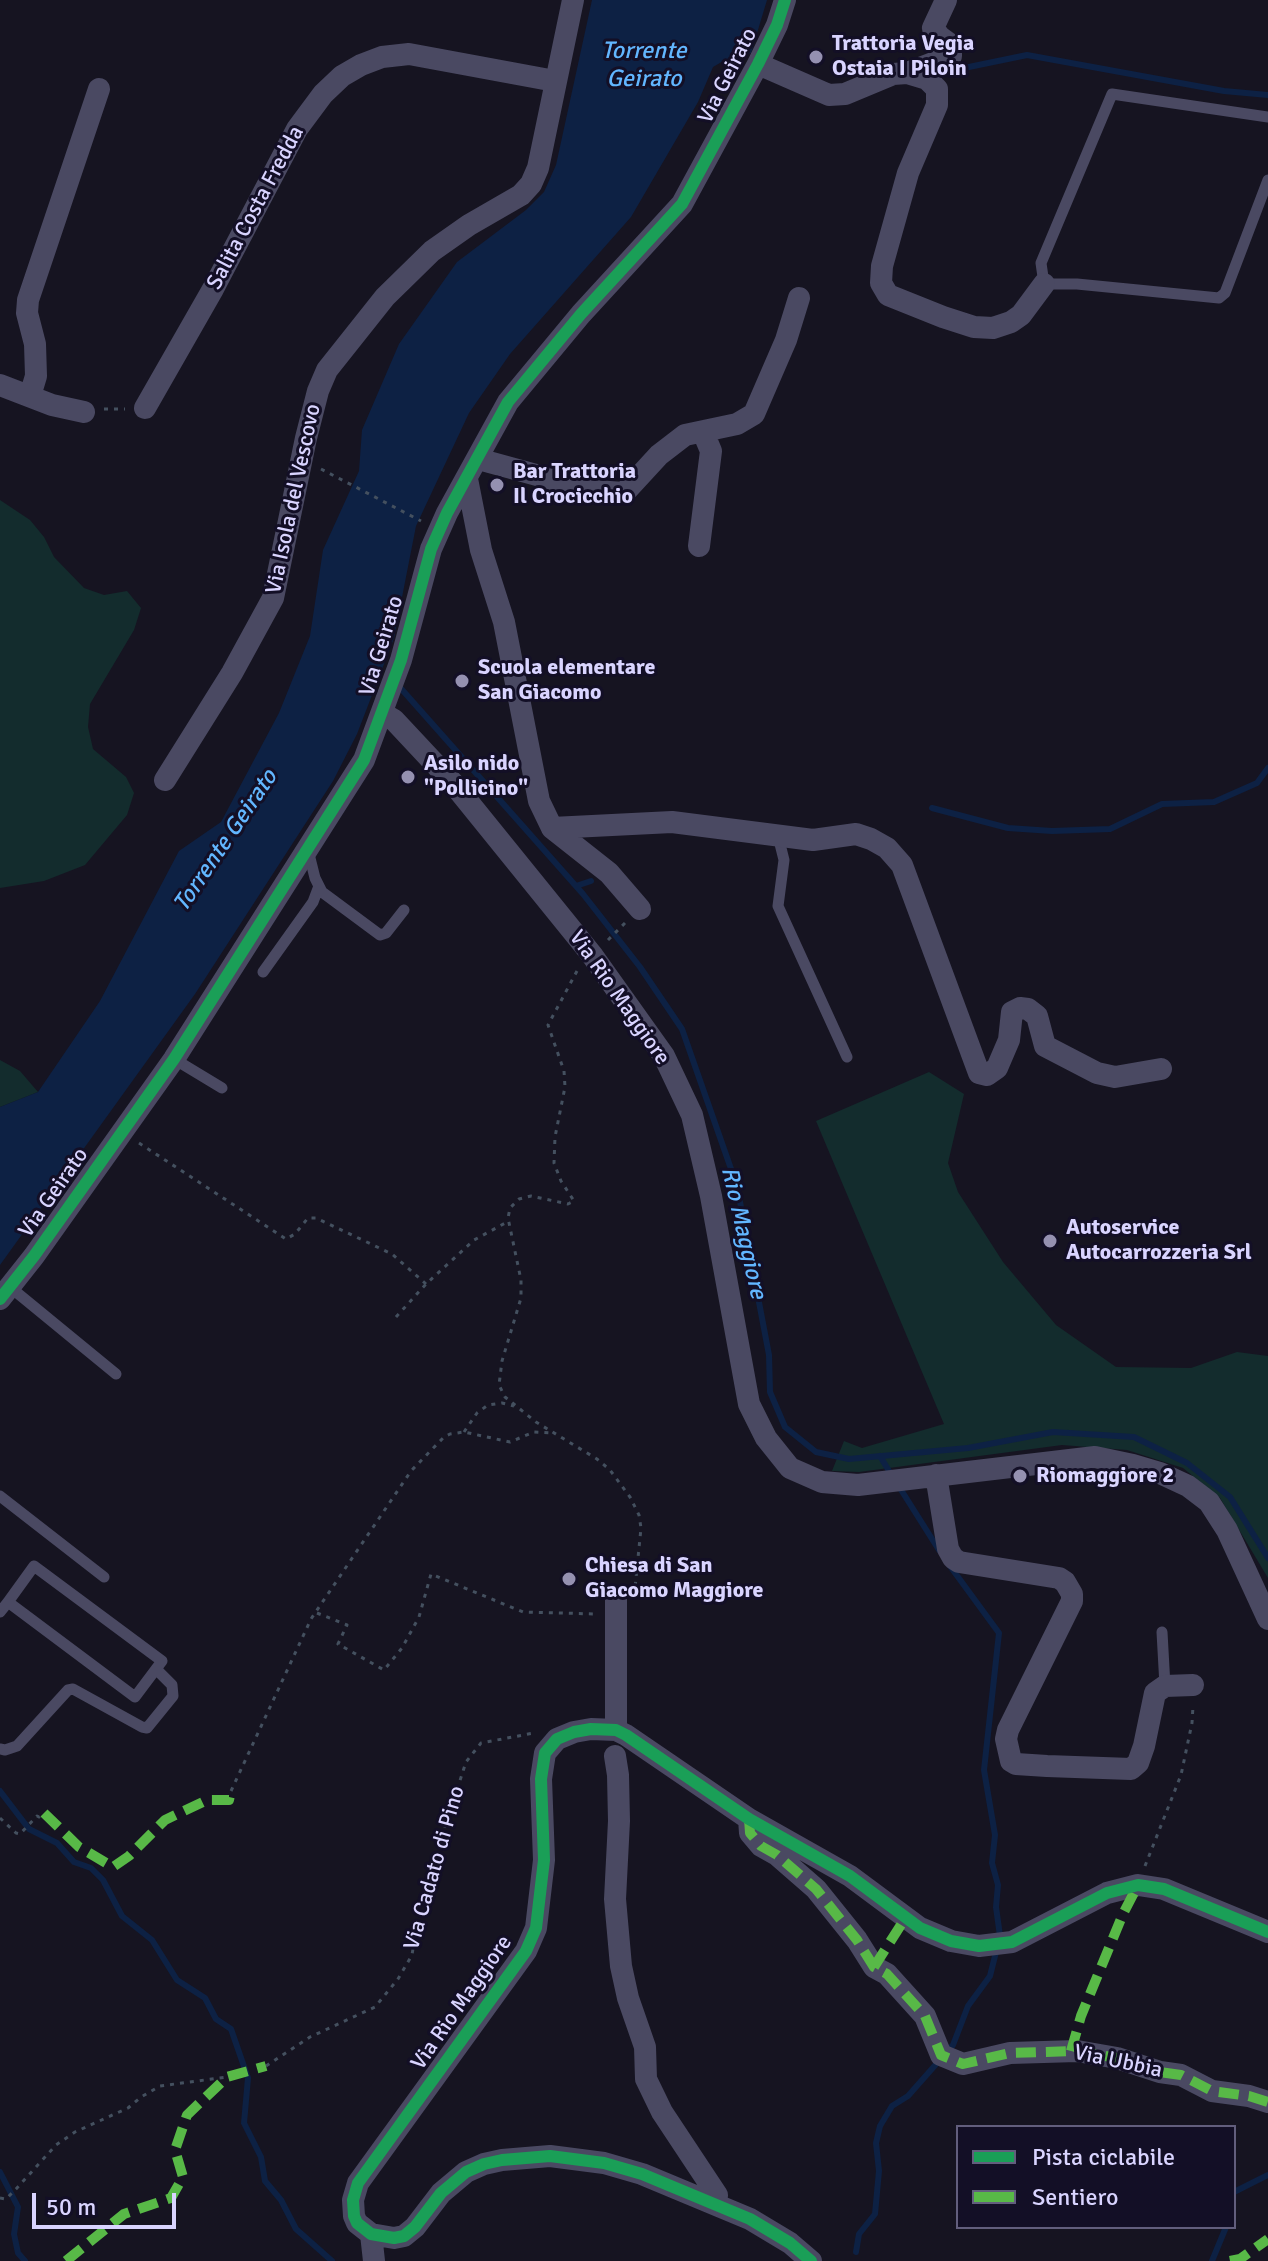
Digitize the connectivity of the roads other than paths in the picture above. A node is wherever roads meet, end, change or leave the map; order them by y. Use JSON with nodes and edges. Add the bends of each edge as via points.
{"nodes":[{"id":1,"x":573,"y":0,"type":"edge"},
{"id":2,"x":785,"y":0,"type":"edge"},
{"id":3,"x":946,"y":0,"type":"edge"},
{"id":4,"x":758,"y":64,"type":"junction"},
{"id":5,"x":907,"y":73,"type":"junction"},
{"id":6,"x":555,"y":81,"type":"junction"},
{"id":7,"x":99,"y":89,"type":"dead end"},
{"id":8,"x":1268,"y":117,"type":"edge"},
{"id":9,"x":1268,"y":180,"type":"edge"},
{"id":10,"x":1044,"y":284,"type":"junction"},
{"id":11,"x":799,"y":298,"type":"dead end"},
{"id":12,"x":0,"y":385,"type":"edge"},
{"id":13,"x":30,"y":396,"type":"junction"},
{"id":14,"x":145,"y":408,"type":"road end"},
{"id":15,"x":84,"y":412,"type":"road end"},
{"id":16,"x":703,"y":432,"type":"junction"},
{"id":17,"x":472,"y":469,"type":"junction"},
{"id":18,"x":699,"y":546,"type":"dead end"},
{"id":19,"x":384,"y":708,"type":"junction"},
{"id":20,"x":165,"y":780,"type":"dead end"},
{"id":21,"x":552,"y":828,"type":"junction"},
{"id":22,"x":778,"y":836,"type":"junction"},
{"id":23,"x":306,"y":853,"type":"junction"},
{"id":24,"x":319,"y":886,"type":"junction"},
{"id":25,"x":404,"y":910,"type":"dead end"},
{"id":26,"x":635,"y":914,"type":"road end"},
{"id":27,"x":263,"y":972,"type":"dead end"},
{"id":28,"x":847,"y":1057,"type":"dead end"},
{"id":29,"x":174,"y":1059,"type":"junction"},
{"id":30,"x":1161,"y":1069,"type":"dead end"},
{"id":31,"x":222,"y":1088,"type":"dead end"},
{"id":32,"x":5,"y":1293,"type":"edge"},
{"id":33,"x":116,"y":1374,"type":"dead end"},
{"id":34,"x":936,"y":1475,"type":"junction"},
{"id":35,"x":0,"y":1496,"type":"edge"},
{"id":36,"x":104,"y":1577,"type":"dead end"},
{"id":37,"x":8,"y":1602,"type":"junction"},
{"id":38,"x":622,"y":1603,"type":"road end"},
{"id":39,"x":0,"y":1612,"type":"edge"},
{"id":40,"x":1268,"y":1619,"type":"edge"},
{"id":41,"x":1162,"y":1632,"type":"dead end"},
{"id":42,"x":156,"y":1669,"type":"junction"},
{"id":43,"x":1191,"y":1685,"type":"road end"},
{"id":44,"x":1165,"y":1686,"type":"junction"},
{"id":45,"x":616,"y":1730,"type":"junction"},
{"id":46,"x":0,"y":1749,"type":"edge"},
{"id":47,"x":615,"y":1756,"type":"dead end"},
{"id":48,"x":749,"y":1819,"type":"junction"},
{"id":49,"x":1268,"y":1932,"type":"edge"},
{"id":50,"x":1268,"y":2102,"type":"edge"},
{"id":51,"x":716,"y":2204,"type":"junction"},
{"id":52,"x":371,"y":2234,"type":"junction"},
{"id":53,"x":374,"y":2261,"type":"edge"},
{"id":54,"x":811,"y":2261,"type":"edge"}],
"edges":[{"from":1,"to":6,"type":"street","name":"Via Isola del Vescovo"},
{"from":2,"to":4,"type":"street","name":"Via Geirato"},
{"from":3,"to":5,"type":"street","via":[[933,28],[951,45],[951,56]]},
{"from":4,"to":5,"type":"street","via":[[829,95]]},
{"from":4,"to":17,"type":"street","name":"Via Geirato","via":[[682,204],[508,402]]},
{"from":5,"to":10,"type":"street","via":[[927,79],[938,95],[895,214],[882,266],[884,292],[943,317],[993,328],[1021,315]]},
{"from":6,"to":14,"type":"street","name":"Salita Costa Fredda","via":[[409,54],[382,57],[342,76],[297,129]]},
{"from":6,"to":20,"type":"street","name":"Via Isola del Vescovo","via":[[531,184],[432,251],[385,297],[327,370],[306,438],[273,598]]},
{"from":7,"to":13,"type":"street","via":[[28,300],[36,376]]},
{"from":8,"to":10,"type":"lane","via":[[1112,94],[1041,263]]},
{"from":9,"to":10,"type":"lane","via":[[1219,298]]},
{"from":11,"to":16,"type":"street","via":[[754,414]]},
{"from":12,"to":13,"type":"street"},
{"from":13,"to":15,"type":"street"},
{"from":16,"to":17,"type":"street","via":[[685,435],[659,455],[624,493]]},
{"from":16,"to":18,"type":"street","via":[[711,451]]},
{"from":17,"to":19,"type":"street","name":"Via Geirato","via":[[431,549]]},
{"from":17,"to":21,"type":"street","via":[[481,550],[504,622],[539,801]]},
{"from":19,"to":23,"type":"street","name":"Via Geirato","via":[[364,760]]},
{"from":19,"to":34,"type":"street","name":"Via Rio Maggiore","via":[[452,782],[592,955],[664,1056],[692,1115],[749,1404],[776,1453],[804,1476],[844,1486]]},
{"from":21,"to":22,"type":"street","via":[[672,822]]},
{"from":21,"to":26,"type":"street","via":[[609,873]]},
{"from":22,"to":28,"type":"lane","via":[[784,860],[778,906]]},
{"from":22,"to":30,"type":"street","via":[[813,840],[856,834],[895,856],[979,1073],[987,1075],[997,1068],[1009,1040],[1012,1012],[1020,1008],[1037,1016],[1045,1046],[1097,1073],[1115,1077]]},
{"from":23,"to":24,"type":"lane"},
{"from":23,"to":29,"type":"street","name":"Via Geirato"},
{"from":24,"to":25,"type":"lane","via":[[380,935]]},
{"from":24,"to":27,"type":"lane"},
{"from":29,"to":31,"type":"lane"},
{"from":29,"to":32,"type":"street","name":"Via Geirato"},
{"from":32,"to":33,"type":"lane"},
{"from":34,"to":40,"type":"street","name":"Via Rio Maggiore","via":[[1095,1457],[1160,1473],[1209,1502]]},
{"from":34,"to":44,"type":"street","via":[[953,1558],[1059,1578],[1072,1594],[1008,1730],[1011,1761],[1131,1769],[1144,1746],[1153,1697]]},
{"from":35,"to":36,"type":"lane"},
{"from":37,"to":39,"type":"lane"},
{"from":37,"to":42,"type":"lane","via":[[135,1697]]},
{"from":37,"to":42,"type":"lane","via":[[34,1566],[162,1661]]},
{"from":38,"to":45,"type":"street"},
{"from":41,"to":44,"type":"lane"},
{"from":42,"to":46,"type":"lane","via":[[172,1685],[173,1696],[147,1728],[73,1689],[17,1746]]},
{"from":43,"to":44,"type":"street"},
{"from":45,"to":48,"type":"street"},
{"from":45,"to":52,"type":"street","name":"Via Rio Maggiore","via":[[574,1732],[557,1739],[545,1753],[544,1860],[536,1928],[526,1951],[358,2183],[354,2216]]},
{"from":47,"to":51,"type":"street","via":[[617,1941],[645,2047],[646,2079],[717,2195]]},
{"from":48,"to":49,"type":"street","via":[[850,1876],[920,1928],[1001,1955],[1107,1893],[1138,1885],[1164,1889]]},
{"from":48,"to":50,"type":"street","name":"Via Ubbia","via":[[754,1838],[816,1889],[874,1967],[925,2016],[941,2055],[963,2064],[1010,2053],[1077,2051]]},
{"from":51,"to":52,"type":"street","via":[[604,2163],[550,2156],[484,2164],[441,2193],[410,2232],[394,2238]]},
{"from":51,"to":54,"type":"street","via":[[775,2233]]},
{"from":52,"to":53,"type":"street"}]}
